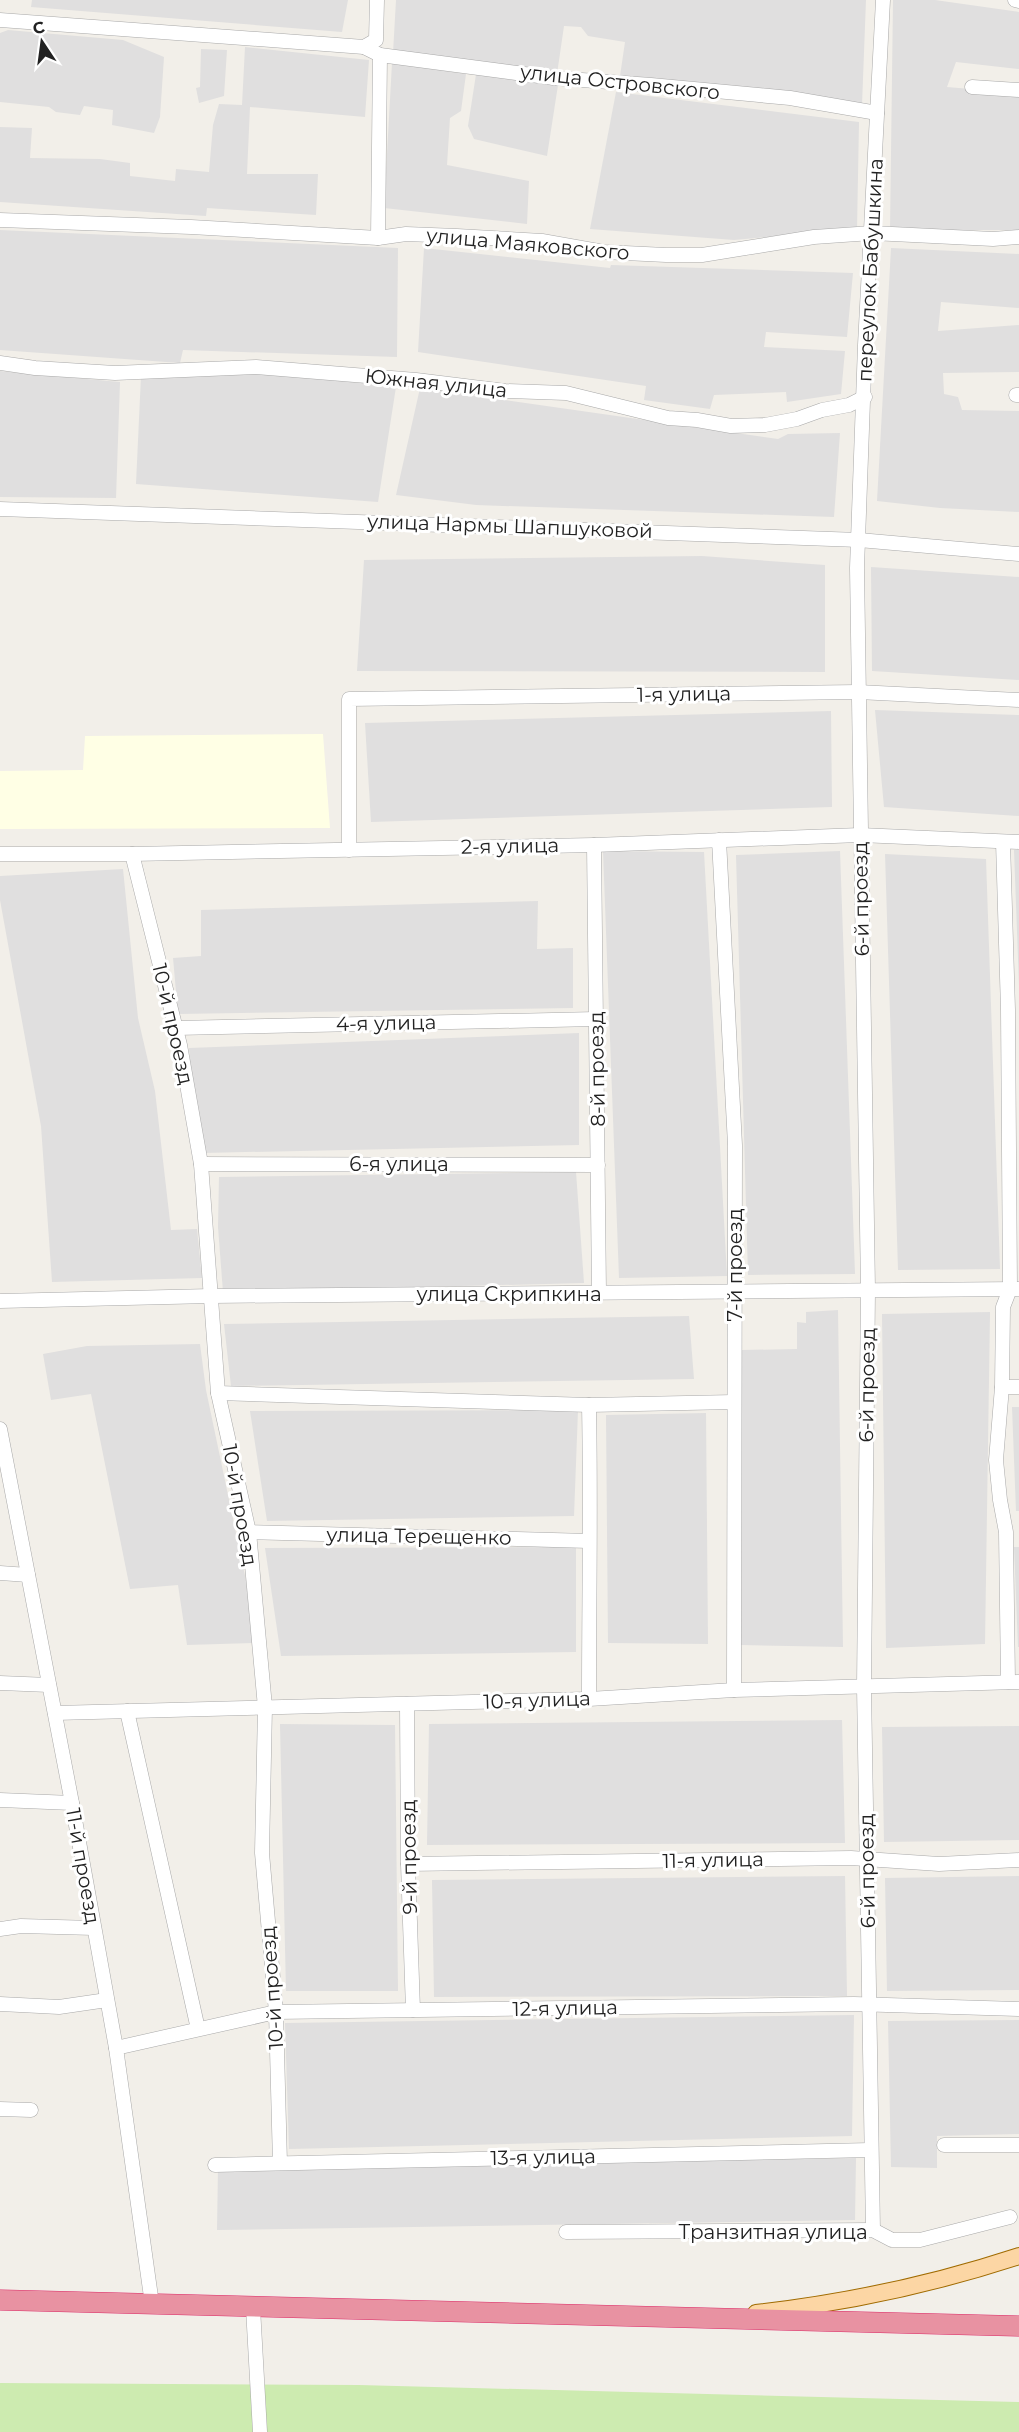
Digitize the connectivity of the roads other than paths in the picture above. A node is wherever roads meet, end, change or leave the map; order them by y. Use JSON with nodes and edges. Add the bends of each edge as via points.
{"nodes":[{"id":1,"x":376,"y":0,"type":"edge"},
{"id":2,"x":883,"y":0,"type":"edge"},
{"id":3,"x":0,"y":20,"type":"edge"},
{"id":4,"x":364,"y":47,"type":"junction"},
{"id":5,"x":380,"y":54,"type":"junction"},
{"id":6,"x":972,"y":87,"type":"dead end"},
{"id":7,"x":1019,"y":90,"type":"edge"},
{"id":8,"x":877,"y":113,"type":"junction"},
{"id":9,"x":0,"y":220,"type":"edge"},
{"id":10,"x":872,"y":233,"type":"junction"},
{"id":11,"x":1019,"y":237,"type":"edge"},
{"id":12,"x":378,"y":238,"type":"junction"},
{"id":13,"x":0,"y":363,"type":"edge"},
{"id":14,"x":865,"y":398,"type":"junction"},
{"id":15,"x":0,"y":508,"type":"edge"},
{"id":16,"x":859,"y":540,"type":"junction"},
{"id":17,"x":1019,"y":554,"type":"edge"},
{"id":18,"x":858,"y":692,"type":"junction"},
{"id":19,"x":1019,"y":700,"type":"edge"},
{"id":20,"x":860,"y":836,"type":"junction"},
{"id":21,"x":719,"y":840,"type":"junction"},
{"id":22,"x":1003,"y":842,"type":"junction"},
{"id":23,"x":1019,"y":842,"type":"edge"},
{"id":24,"x":594,"y":845,"type":"junction"},
{"id":25,"x":349,"y":850,"type":"junction"},
{"id":26,"x":0,"y":854,"type":"edge"},
{"id":27,"x":132,"y":854,"type":"junction"},
{"id":28,"x":1013,"y":1010,"type":"edge"},
{"id":29,"x":596,"y":1019,"type":"junction"},
{"id":30,"x":176,"y":1028,"type":"junction"},
{"id":31,"x":1014,"y":1148,"type":"edge"},
{"id":32,"x":201,"y":1164,"type":"junction"},
{"id":33,"x":598,"y":1164,"type":"junction"},
{"id":34,"x":1015,"y":1289,"type":"edge"},
{"id":35,"x":868,"y":1290,"type":"junction"},
{"id":36,"x":735,"y":1292,"type":"junction"},
{"id":37,"x":599,"y":1293,"type":"junction"},
{"id":38,"x":211,"y":1296,"type":"junction"},
{"id":39,"x":0,"y":1301,"type":"edge"},
{"id":40,"x":1002,"y":1387,"type":"junction"},
{"id":41,"x":1019,"y":1387,"type":"edge"},
{"id":42,"x":218,"y":1393,"type":"junction"},
{"id":43,"x":734,"y":1402,"type":"junction"},
{"id":44,"x":589,"y":1405,"type":"junction"},
{"id":45,"x":0,"y":1429,"type":"edge"},
{"id":46,"x":3,"y":1462,"type":"edge"},
{"id":47,"x":249,"y":1532,"type":"junction"},
{"id":48,"x":1012,"y":1532,"type":"edge"},
{"id":49,"x":589,"y":1540,"type":"junction"},
{"id":50,"x":0,"y":1573,"type":"edge"},
{"id":51,"x":28,"y":1575,"type":"junction"},
{"id":52,"x":1014,"y":1682,"type":"edge"},
{"id":53,"x":0,"y":1683,"type":"edge"},
{"id":54,"x":49,"y":1685,"type":"junction"},
{"id":55,"x":864,"y":1687,"type":"junction"},
{"id":56,"x":734,"y":1690,"type":"junction"},
{"id":57,"x":588,"y":1699,"type":"junction"},
{"id":58,"x":407,"y":1704,"type":"junction"},
{"id":59,"x":265,"y":1707,"type":"junction"},
{"id":60,"x":127,"y":1711,"type":"junction"},
{"id":61,"x":55,"y":1713,"type":"junction"},
{"id":62,"x":0,"y":1800,"type":"edge"},
{"id":63,"x":72,"y":1803,"type":"junction"},
{"id":64,"x":867,"y":1859,"type":"junction"},
{"id":65,"x":1019,"y":1860,"type":"edge"},
{"id":66,"x":408,"y":1864,"type":"junction"},
{"id":67,"x":94,"y":1928,"type":"junction"},
{"id":68,"x":0,"y":1929,"type":"edge"},
{"id":69,"x":107,"y":2000,"type":"junction"},
{"id":70,"x":0,"y":2004,"type":"edge"},
{"id":71,"x":869,"y":2005,"type":"junction"},
{"id":72,"x":1019,"y":2009,"type":"edge"},
{"id":73,"x":413,"y":2010,"type":"junction"},
{"id":74,"x":276,"y":2012,"type":"junction"},
{"id":75,"x":198,"y":2030,"type":"junction"},
{"id":76,"x":116,"y":2048,"type":"junction"},
{"id":77,"x":0,"y":2109,"type":"edge"},
{"id":78,"x":31,"y":2110,"type":"dead end"},
{"id":79,"x":944,"y":2145,"type":"dead end"},
{"id":80,"x":1019,"y":2145,"type":"edge"},
{"id":81,"x":870,"y":2150,"type":"junction"},
{"id":82,"x":280,"y":2163,"type":"junction"},
{"id":83,"x":215,"y":2165,"type":"dead end"},
{"id":84,"x":1010,"y":2217,"type":"dead end"},
{"id":85,"x":873,"y":2230,"type":"junction"},
{"id":86,"x":566,"y":2232,"type":"dead end"},
{"id":87,"x":1019,"y":2256,"type":"edge"},
{"id":88,"x":0,"y":2300,"type":"edge"},
{"id":89,"x":152,"y":2304,"type":"junction"},
{"id":90,"x":253,"y":2308,"type":"junction"},
{"id":91,"x":716,"y":2317,"type":"junction"},
{"id":92,"x":1019,"y":2326,"type":"edge"},
{"id":93,"x":260,"y":2432,"type":"edge"}],
"edges":[{"from":1,"to":4,"type":"street","via":[[376,40]]},
{"from":2,"to":8,"type":"street","name":"переулок Бабушкина"},
{"from":3,"to":4,"type":"street","name":"улица Островского"},
{"from":4,"to":5,"type":"street","name":"улица Островского"},
{"from":5,"to":8,"type":"street","name":"улица Островского","via":[[554,78],[790,98]]},
{"from":5,"to":12,"type":"street"},
{"from":6,"to":7,"type":"street"},
{"from":8,"to":10,"type":"street","name":"переулок Бабушкина"},
{"from":9,"to":12,"type":"street","name":"улица Маяковского"},
{"from":10,"to":11,"type":"street","name":"улица Маяковского"},
{"from":10,"to":12,"type":"street","name":"улица Маяковского","via":[[814,237],[693,255],[604,252],[542,241],[457,236],[406,234]]},
{"from":10,"to":14,"type":"street","name":"переулок Бабушкина"},
{"from":13,"to":14,"type":"street","name":"Южная улица","via":[[115,373],[256,367],[416,380],[505,391],[566,393],[668,418],[731,426],[797,419]]},
{"from":14,"to":16,"type":"street","name":"переулок Бабушкина"},
{"from":15,"to":16,"type":"street","name":"улица Нармы Шапшуковой"},
{"from":16,"to":17,"type":"street","name":"улица Нармы Шапшуковой"},
{"from":16,"to":18,"type":"street","name":"6-й проезд"},
{"from":18,"to":19,"type":"street","name":"1-я улица"},
{"from":18,"to":20,"type":"street","name":"6-й проезд"},
{"from":18,"to":25,"type":"street","name":"1-я улица","via":[[349,699]]},
{"from":20,"to":21,"type":"street","name":"2-я улица"},
{"from":20,"to":22,"type":"street","name":"2-я улица"},
{"from":20,"to":35,"type":"street","name":"6-й проезд"},
{"from":21,"to":24,"type":"street","name":"2-я улица"},
{"from":21,"to":36,"type":"street","name":"7-й проезд","via":[[735,1145]]},
{"from":22,"to":23,"type":"street","name":"2-я улица"},
{"from":22,"to":28,"type":"street"},
{"from":24,"to":25,"type":"street","name":"2-я улица"},
{"from":24,"to":29,"type":"street","name":"8-й проезд"},
{"from":25,"to":27,"type":"street","name":"2-я улица"},
{"from":26,"to":27,"type":"street","name":"2-я улица"},
{"from":27,"to":30,"type":"street","name":"10-й проезд"},
{"from":28,"to":31,"type":"street"},
{"from":29,"to":30,"type":"street","name":"4-я улица"},
{"from":29,"to":33,"type":"street","name":"8-й проезд"},
{"from":30,"to":32,"type":"street","name":"10-й проезд"},
{"from":31,"to":34,"type":"street"},
{"from":32,"to":33,"type":"street","name":"6-я улица"},
{"from":32,"to":38,"type":"street","name":"10-й проезд"},
{"from":33,"to":37,"type":"street","name":"8-й проезд"},
{"from":34,"to":35,"type":"street","name":"улица Скрипкина"},
{"from":34,"to":40,"type":"street","via":[[1003,1307]]},
{"from":35,"to":36,"type":"street","name":"улица Скрипкина"},
{"from":35,"to":55,"type":"street","name":"6-й проезд"},
{"from":36,"to":37,"type":"street","name":"улица Скрипкина"},
{"from":36,"to":43,"type":"street","name":"7-й проезд"},
{"from":37,"to":38,"type":"street","name":"улица Скрипкина"},
{"from":38,"to":39,"type":"street","name":"улица Скрипкина"},
{"from":38,"to":42,"type":"street","name":"10-й проезд"},
{"from":40,"to":41,"type":"street"},
{"from":40,"to":48,"type":"street","via":[[996,1460],[1000,1500]]},
{"from":42,"to":44,"type":"street"},
{"from":42,"to":47,"type":"street","name":"10-й проезд"},
{"from":43,"to":44,"type":"street"},
{"from":43,"to":56,"type":"street","name":"7-й проезд"},
{"from":44,"to":49,"type":"street"},
{"from":45,"to":46,"type":"street","name":"11-й проезд"},
{"from":46,"to":51,"type":"street","name":"11-й проезд"},
{"from":47,"to":49,"type":"street","name":"улица Терещенко"},
{"from":47,"to":59,"type":"street","name":"10-й проезд"},
{"from":48,"to":52,"type":"street"},
{"from":49,"to":57,"type":"street"},
{"from":50,"to":51,"type":"street"},
{"from":51,"to":54,"type":"street","name":"11-й проезд"},
{"from":52,"to":55,"type":"street","name":"10-я улица"},
{"from":53,"to":54,"type":"street"},
{"from":54,"to":61,"type":"street","name":"11-й проезд"},
{"from":55,"to":56,"type":"street","name":"10-я улица"},
{"from":55,"to":64,"type":"street","name":"6-й проезд"},
{"from":56,"to":57,"type":"street","name":"10-я улица"},
{"from":57,"to":58,"type":"street","name":"10-я улица"},
{"from":58,"to":59,"type":"street","name":"10-я улица"},
{"from":58,"to":66,"type":"street","name":"9-й проезд"},
{"from":59,"to":60,"type":"street","name":"10-я улица"},
{"from":59,"to":74,"type":"street","name":"10-й проезд","via":[[262,1853]]},
{"from":60,"to":61,"type":"street","name":"10-я улица"},
{"from":60,"to":75,"type":"street"},
{"from":61,"to":63,"type":"street","name":"11-й проезд"},
{"from":62,"to":63,"type":"street"},
{"from":63,"to":67,"type":"street","name":"11-й проезд"},
{"from":64,"to":65,"type":"street","name":"11-я улица","via":[[939,1864]]},
{"from":64,"to":66,"type":"street","name":"11-я улица"},
{"from":64,"to":71,"type":"street","name":"6-й проезд"},
{"from":66,"to":73,"type":"street","name":"9-й проезд"},
{"from":67,"to":68,"type":"street"},
{"from":67,"to":69,"type":"street","name":"11-й проезд"},
{"from":69,"to":70,"type":"street","via":[[59,2007]]},
{"from":69,"to":76,"type":"street","name":"11-й проезд"},
{"from":71,"to":72,"type":"street","name":"12-я улица"},
{"from":71,"to":73,"type":"street","name":"12-я улица"},
{"from":71,"to":81,"type":"street","name":"6-й проезд"},
{"from":73,"to":74,"type":"street","name":"12-я улица"},
{"from":74,"to":75,"type":"street","name":"12-я улица"},
{"from":74,"to":82,"type":"street","name":"10-й проезд"},
{"from":75,"to":76,"type":"street","name":"12-я улица"},
{"from":76,"to":89,"type":"street","name":"11-й проезд"},
{"from":77,"to":78,"type":"street"},
{"from":79,"to":80,"type":"street"},
{"from":81,"to":82,"type":"street","name":"13-я улица"},
{"from":81,"to":85,"type":"street","name":"6-й проезд"},
{"from":82,"to":83,"type":"street","name":"13-я улица"},
{"from":84,"to":85,"type":"street","name":"Транзитная улица","via":[[920,2240],[892,2240]]},
{"from":85,"to":86,"type":"street","name":"Транзитная улица"},
{"from":87,"to":91,"type":"main road","via":[[822,2305]]},
{"from":88,"to":89,"type":"highway"},
{"from":89,"to":90,"type":"highway"},
{"from":90,"to":91,"type":"highway"},
{"from":90,"to":93,"type":"street"},
{"from":91,"to":92,"type":"highway"}]}
